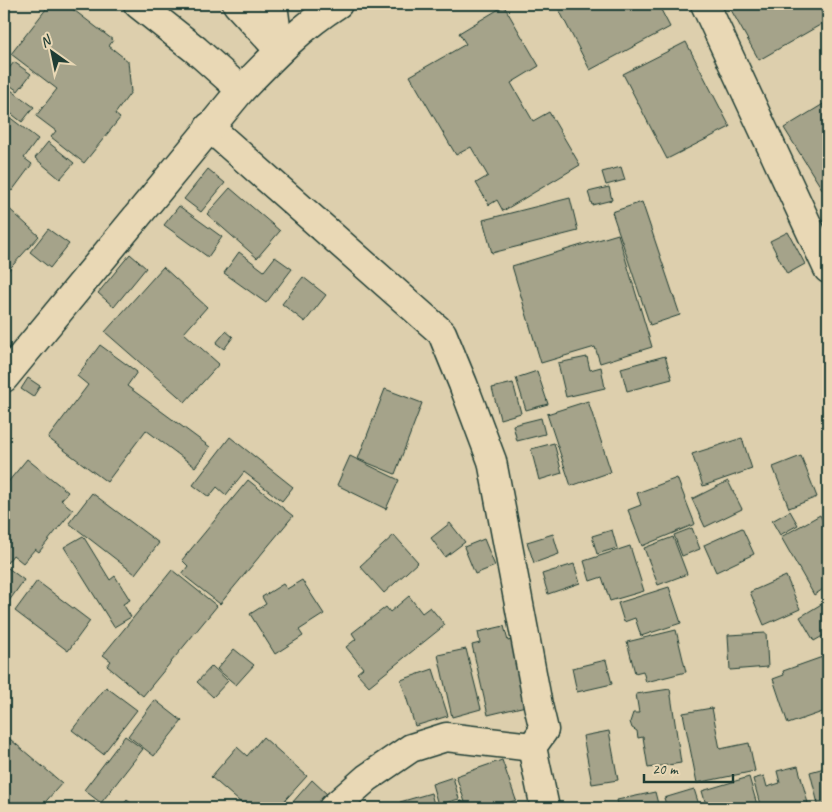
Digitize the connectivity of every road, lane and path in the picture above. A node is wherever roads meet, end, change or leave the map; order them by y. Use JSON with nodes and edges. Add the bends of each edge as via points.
{"nodes":[{"id":1,"x":138,"y":4,"type":"edge"},
{"id":2,"x":237,"y":4,"type":"edge"},
{"id":3,"x":272,"y":4,"type":"edge"},
{"id":4,"x":338,"y":4,"type":"edge"},
{"id":5,"x":704,"y":4,"type":"edge"},
{"id":6,"x":279,"y":50,"type":"junction"},
{"id":7,"x":241,"y":90,"type":"junction"},
{"id":8,"x":208,"y":127,"type":"junction"},
{"id":9,"x":828,"y":269,"type":"edge"},
{"id":10,"x":4,"y":378,"type":"edge"},
{"id":11,"x":532,"y":747,"type":"junction"},
{"id":12,"x":333,"y":808,"type":"edge"},
{"id":13,"x":545,"y":808,"type":"edge"}],
"edges":[{"from":1,"to":7,"type":"street"},
{"from":2,"to":6,"type":"street"},
{"from":3,"to":6,"type":"street"},
{"from":4,"to":6,"type":"street","via":[[315,18]]},
{"from":5,"to":9,"type":"street"},
{"from":6,"to":7,"type":"street"},
{"from":7,"to":8,"type":"street"},
{"from":8,"to":10,"type":"street"},
{"from":8,"to":11,"type":"street","via":[[442,333],[492,461],[544,730]]},
{"from":11,"to":12,"type":"street","via":[[446,737],[411,748],[367,778]]},
{"from":11,"to":13,"type":"street"}]}
